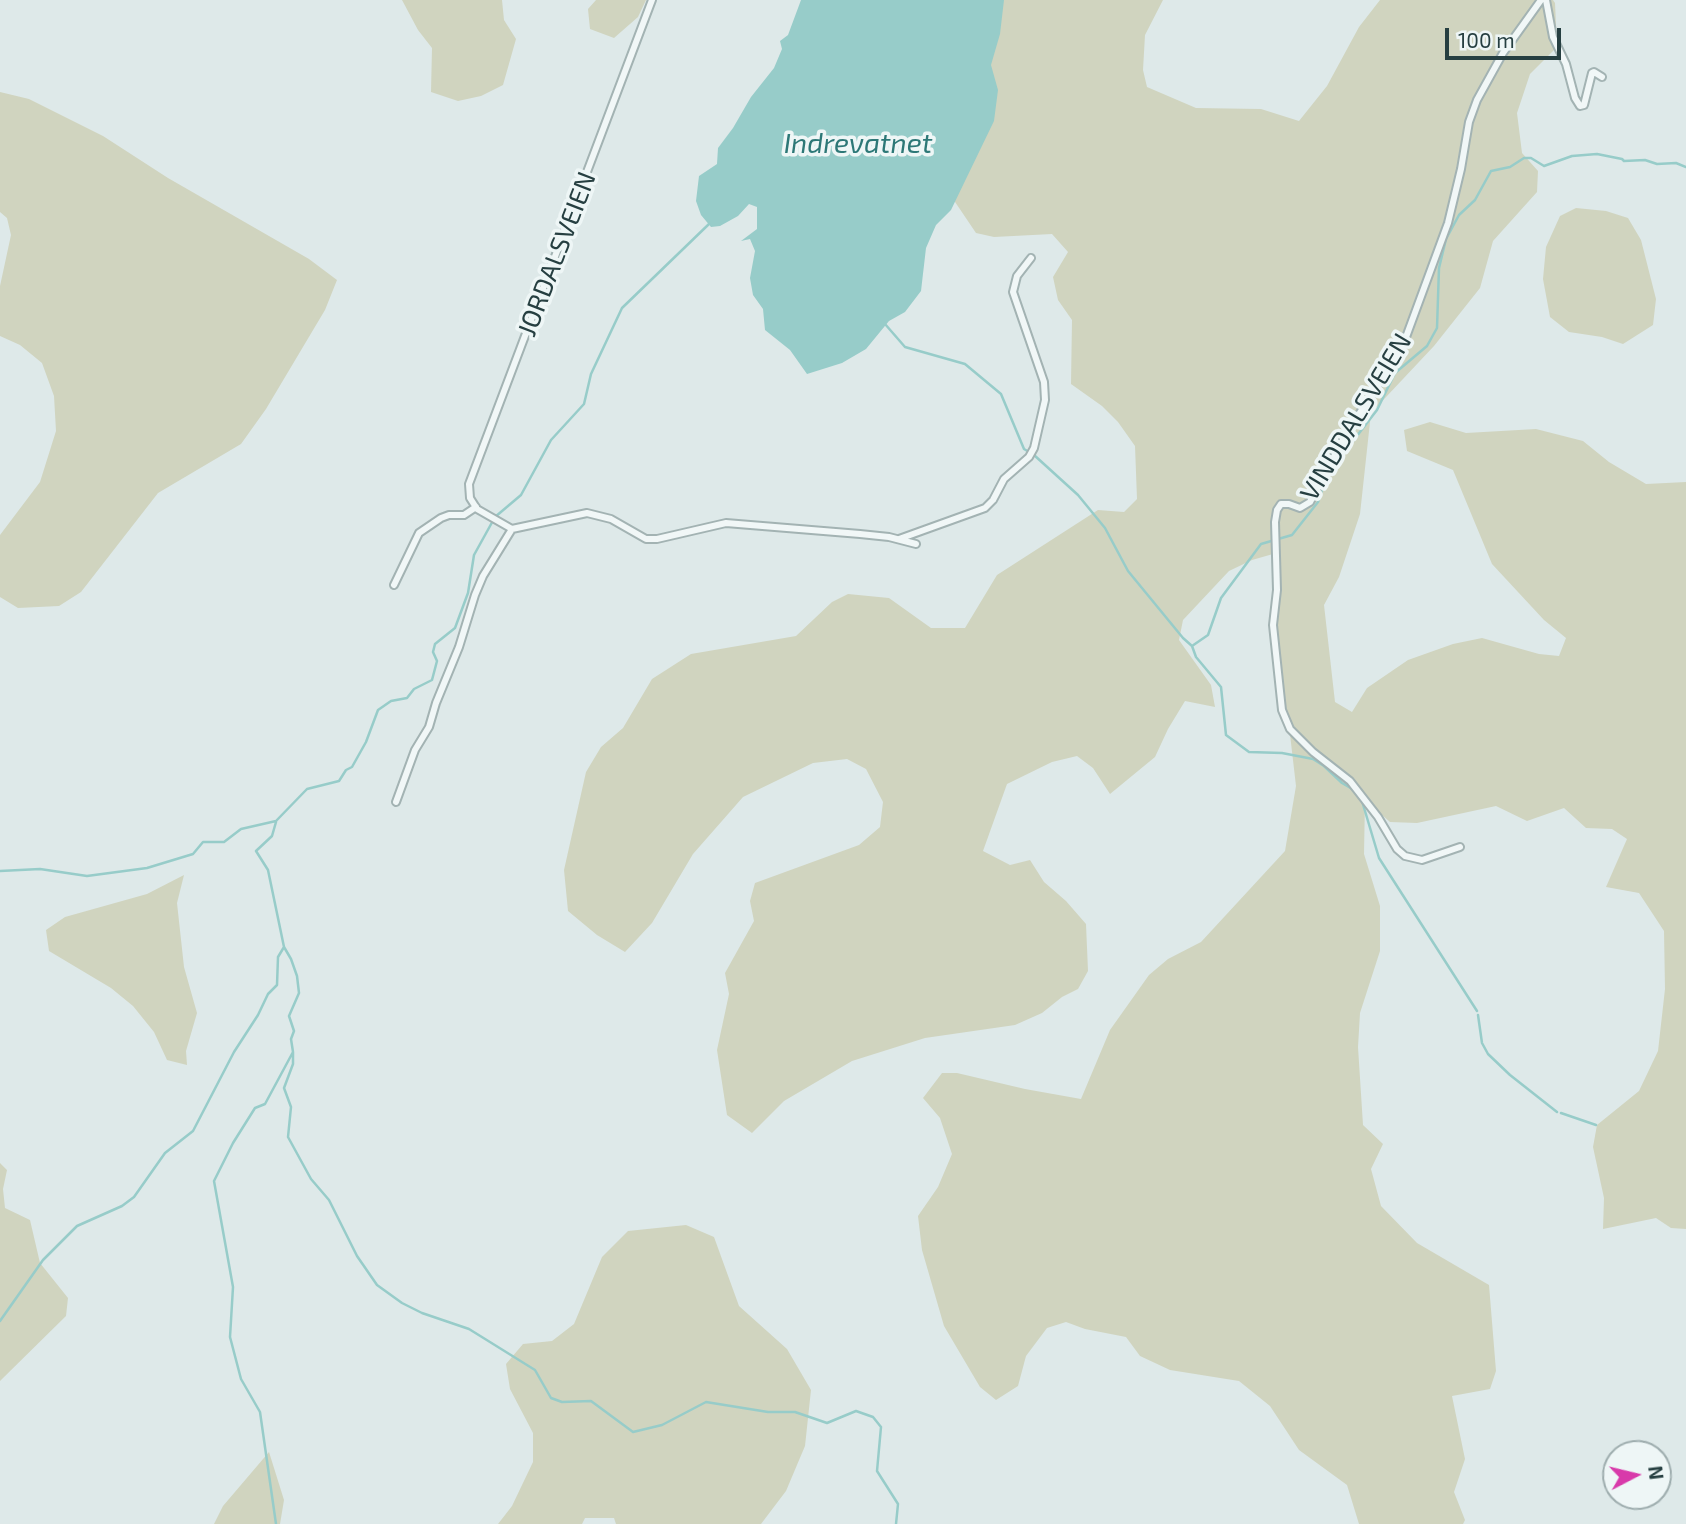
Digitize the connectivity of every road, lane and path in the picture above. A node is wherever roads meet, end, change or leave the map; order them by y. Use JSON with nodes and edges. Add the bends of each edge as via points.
{"nodes":[{"id":1,"x":652,"y":0,"type":"edge"},
{"id":2,"x":1544,"y":0,"type":"edge"},
{"id":3,"x":1602,"y":77,"type":"dead end"},
{"id":4,"x":1031,"y":258,"type":"dead end"},
{"id":5,"x":476,"y":507,"type":"junction"},
{"id":6,"x":512,"y":529,"type":"junction"},
{"id":7,"x":897,"y":540,"type":"junction"},
{"id":8,"x":916,"y":544,"type":"dead end"},
{"id":9,"x":394,"y":585,"type":"dead end"},
{"id":10,"x":396,"y":802,"type":"dead end"},
{"id":11,"x":1460,"y":847,"type":"dead end"}],
"edges":[{"from":1,"to":5,"type":"street","name":"JORDALSVEIEN","via":[[469,484]]},
{"from":2,"to":3,"type":"street","via":[[1580,106],[1592,73]]},
{"from":2,"to":11,"type":"street","name":"VINDDALSVEIEN","via":[[1503,53],[1477,100],[1448,223],[1402,348],[1345,436],[1310,502],[1300,508],[1283,503],[1275,522],[1273,625],[1282,710],[1290,729],[1350,781],[1405,856],[1422,860]]},
{"from":4,"to":7,"type":"street","via":[[1017,276],[1013,292],[1044,382],[1045,400],[1034,448],[1004,479],[985,508]]},
{"from":5,"to":6,"type":"street"},
{"from":5,"to":9,"type":"street","via":[[464,516],[441,518],[419,533]]},
{"from":6,"to":7,"type":"street","via":[[587,513],[611,519],[646,539],[726,523]]},
{"from":6,"to":10,"type":"street","via":[[483,576],[429,727],[415,750]]},
{"from":7,"to":8,"type":"street"}]}
